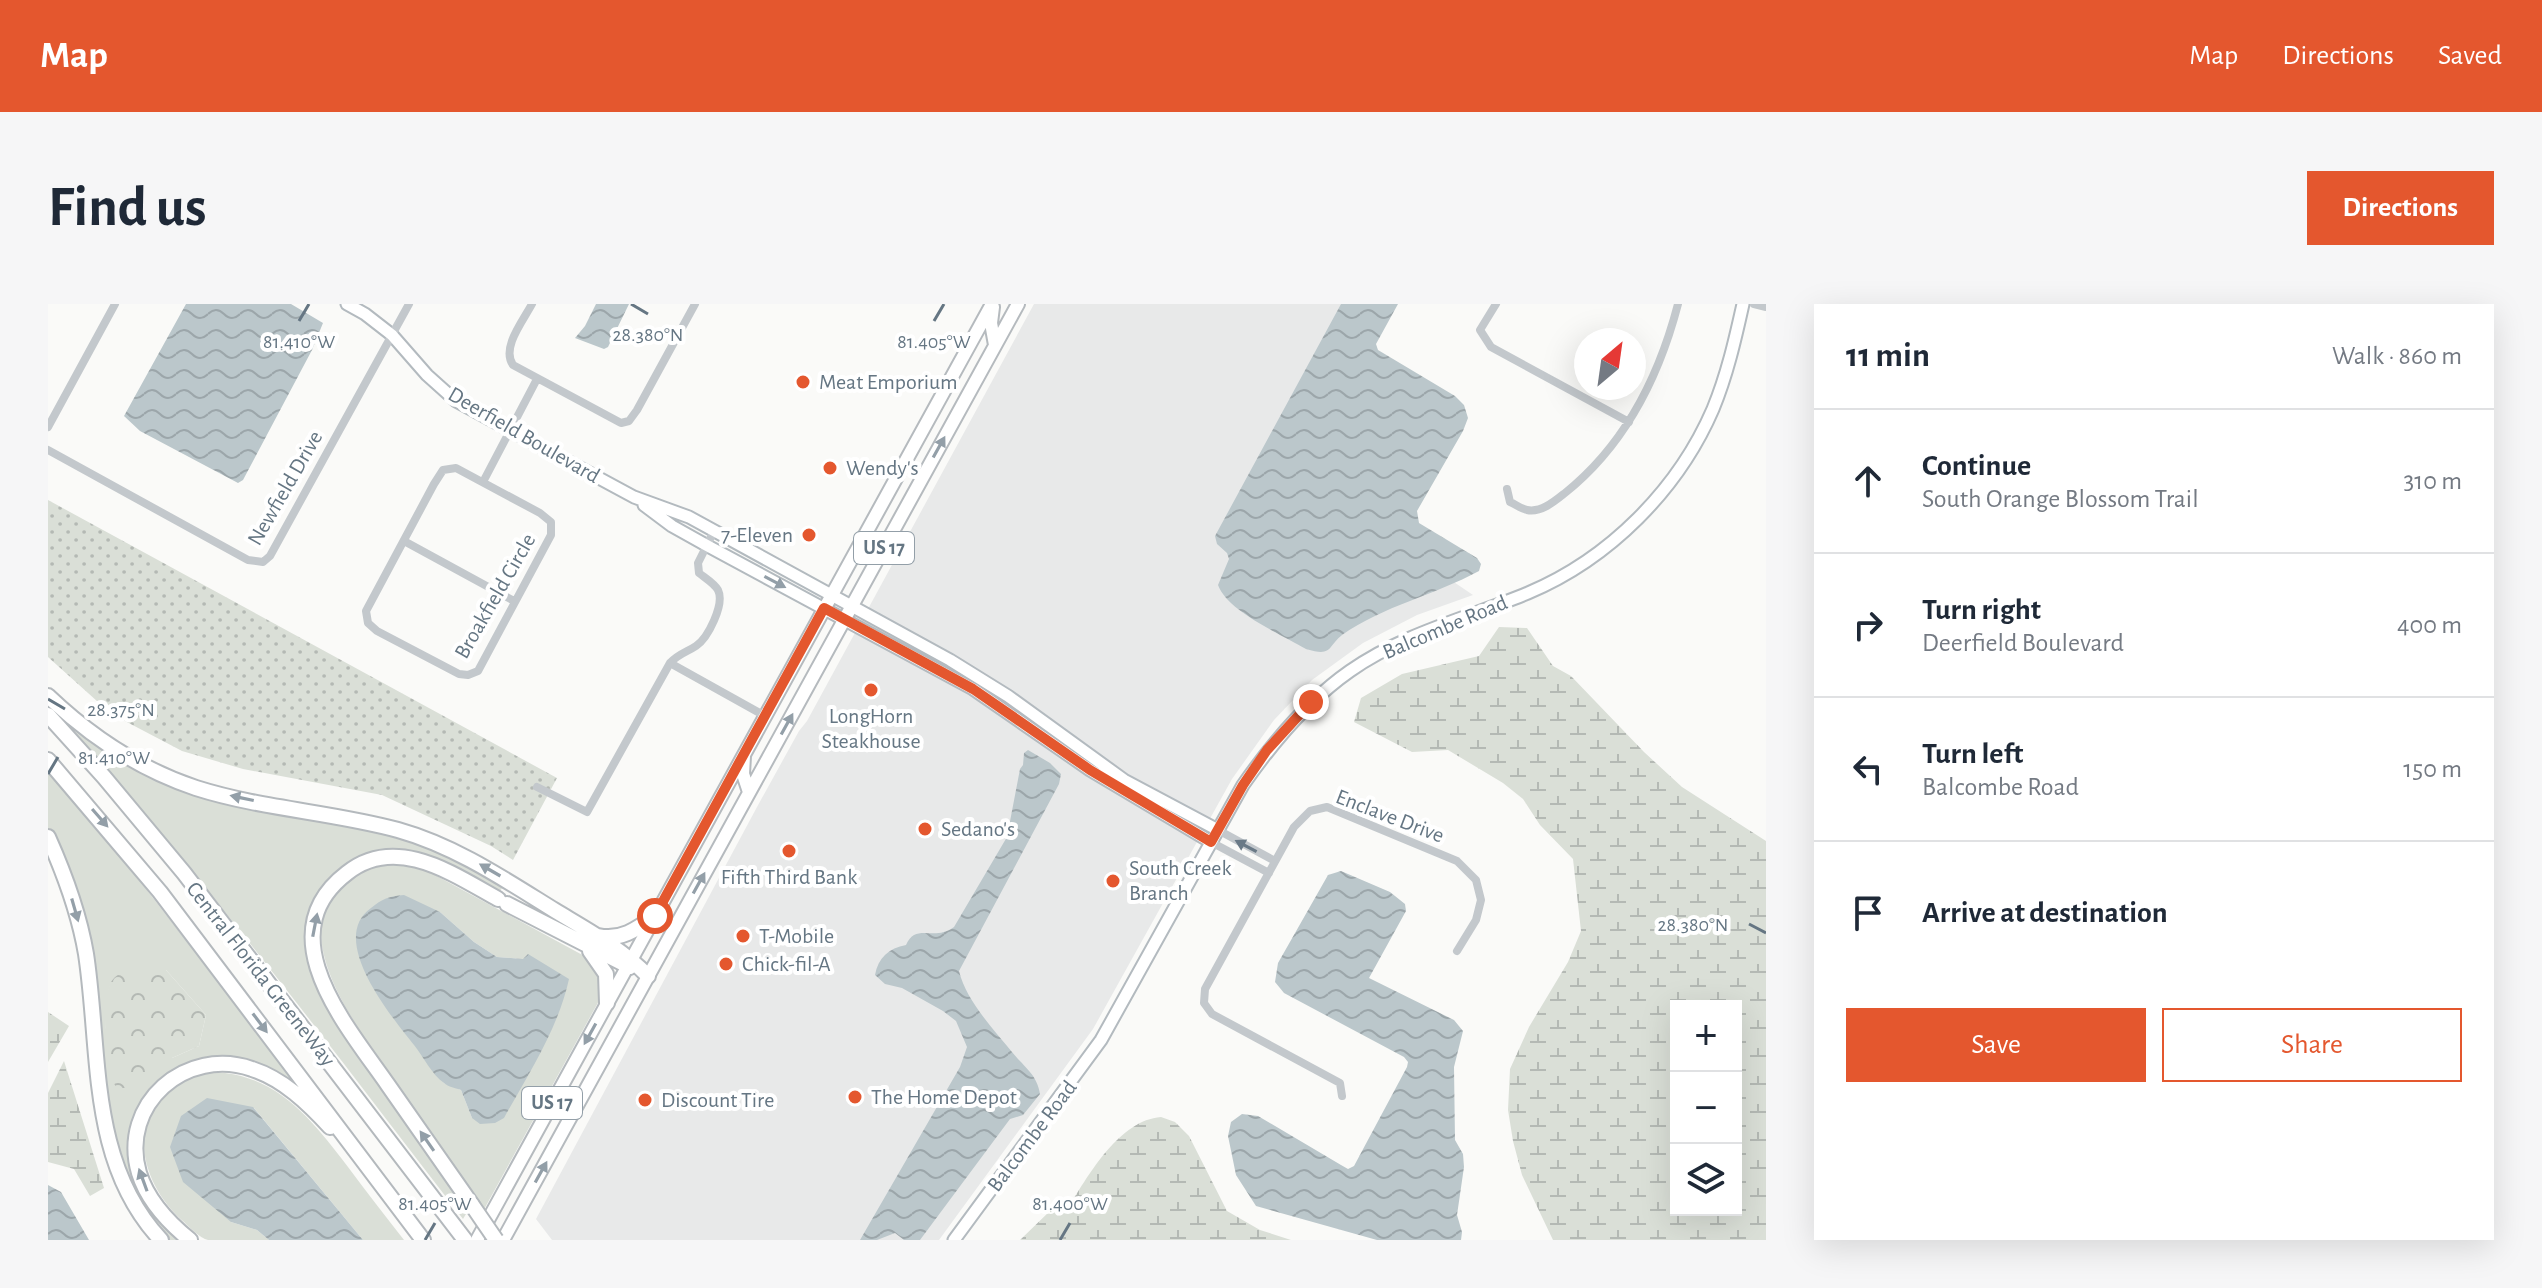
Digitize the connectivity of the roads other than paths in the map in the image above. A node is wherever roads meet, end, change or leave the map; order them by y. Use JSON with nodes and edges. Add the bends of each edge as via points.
{"nodes":[{"id":1,"x":115,"y":304,"type":"edge"},
{"id":2,"x":347,"y":304,"type":"edge"},
{"id":3,"x":409,"y":304,"type":"edge"},
{"id":4,"x":532,"y":304,"type":"edge"},
{"id":5,"x":695,"y":304,"type":"edge"},
{"id":6,"x":993,"y":304,"type":"edge"},
{"id":7,"x":1018,"y":304,"type":"edge"},
{"id":8,"x":1496,"y":304,"type":"edge"},
{"id":9,"x":1678,"y":304,"type":"edge"},
{"id":10,"x":1743,"y":304,"type":"edge"},
{"id":11,"x":1754,"y":304,"type":"edge"},
{"id":12,"x":1766,"y":307,"type":"edge"},
{"id":13,"x":392,"y":335,"type":"junction"},
{"id":14,"x":995,"y":345,"type":"junction"},
{"id":15,"x":537,"y":379,"type":"junction"},
{"id":16,"x":1629,"y":422,"type":"junction"},
{"id":17,"x":48,"y":427,"type":"edge"},
{"id":18,"x":510,"y":431,"type":"junction"},
{"id":19,"x":48,"y":450,"type":"edge"},
{"id":20,"x":483,"y":482,"type":"junction"},
{"id":21,"x":1507,"y":489,"type":"dead end"},
{"id":22,"x":634,"y":497,"type":"junction"},
{"id":23,"x":714,"y":531,"type":"junction"},
{"id":24,"x":404,"y":541,"type":"junction"},
{"id":25,"x":706,"y":545,"type":"junction"},
{"id":26,"x":832,"y":595,"type":"junction"},
{"id":27,"x":514,"y":601,"type":"junction"},
{"id":28,"x":852,"y":606,"type":"junction"},
{"id":29,"x":824,"y":608,"type":"junction"},
{"id":30,"x":845,"y":618,"type":"junction"},
{"id":31,"x":670,"y":663,"type":"junction"},
{"id":32,"x":980,"y":677,"type":"junction"},
{"id":33,"x":973,"y":689,"type":"junction"},
{"id":34,"x":48,"y":696,"type":"edge"},
{"id":35,"x":48,"y":715,"type":"edge"},
{"id":36,"x":765,"y":716,"type":"junction"},
{"id":37,"x":745,"y":753,"type":"junction"},
{"id":38,"x":48,"y":760,"type":"edge"},
{"id":39,"x":537,"y":787,"type":"dead end"},
{"id":40,"x":749,"y":792,"type":"junction"},
{"id":41,"x":1218,"y":830,"type":"junction"},
{"id":42,"x":48,"y":837,"type":"edge"},
{"id":43,"x":1211,"y":842,"type":"junction"},
{"id":44,"x":1275,"y":861,"type":"junction"},
{"id":45,"x":1269,"y":873,"type":"junction"},
{"id":46,"x":655,"y":916,"type":"junction"},
{"id":47,"x":596,"y":936,"type":"junction"},
{"id":48,"x":581,"y":942,"type":"junction"},
{"id":49,"x":1457,"y":951,"type":"dead end"},
{"id":50,"x":630,"y":962,"type":"junction"},
{"id":51,"x":648,"y":976,"type":"junction"},
{"id":52,"x":607,"y":1003,"type":"junction"},
{"id":53,"x":1342,"y":1096,"type":"dead end"},
{"id":54,"x":461,"y":1236,"type":"edge"},
{"id":55,"x":161,"y":1240,"type":"edge"},
{"id":56,"x":190,"y":1240,"type":"edge"},
{"id":57,"x":422,"y":1240,"type":"edge"},
{"id":58,"x":477,"y":1240,"type":"edge"},
{"id":59,"x":496,"y":1240,"type":"edge"},
{"id":60,"x":503,"y":1240,"type":"edge"},
{"id":61,"x":954,"y":1240,"type":"edge"}],
"edges":[{"from":1,"to":17,"type":"street"},
{"from":2,"to":13,"type":"street","name":"Deerfield Boulevard"},
{"from":3,"to":13,"type":"street","name":"Newfield Drive"},
{"from":4,"to":15,"type":"street","via":[[509,359]]},
{"from":5,"to":15,"type":"street","via":[[629,421],[613,420]]},
{"from":6,"to":14,"type":"main road"},
{"from":6,"to":26,"type":"main road","number":"US 17"},
{"from":7,"to":14,"type":"main road","number":"US 17"},
{"from":8,"to":16,"type":"street","via":[[1480,330],[1491,347]]},
{"from":9,"to":16,"type":"street","via":[[1668,343]]},
{"from":10,"to":41,"type":"street","name":"Balcombe Road","via":[[1712,411],[1672,480],[1636,521],[1590,558],[1531,592],[1409,638],[1351,670],[1311,702],[1267,750]]},
{"from":11,"to":12,"type":"street"},
{"from":13,"to":18,"type":"street","name":"Deerfield Boulevard","via":[[456,401]]},
{"from":13,"to":19,"type":"street","name":"Newfield Drive","via":[[263,562],[248,560]]},
{"from":28,"to":14,"type":"main road","number":"US 17","one_way":true},
{"from":15,"to":18,"type":"street"},
{"from":16,"to":21,"type":"street","via":[[1584,478],[1553,503],[1527,510],[1510,502]]},
{"from":18,"to":20,"type":"street"},
{"from":18,"to":22,"type":"street","name":"Deerfield Boulevard"},
{"from":20,"to":24,"type":"street","name":"Broakfield Circle","via":[[456,468],[443,470]]},
{"from":20,"to":27,"type":"street","name":"Broakfield Circle","via":[[551,522],[551,535]]},
{"from":22,"to":23,"type":"street","name":"Deerfield Boulevard"},
{"from":22,"to":25,"type":"street","name":"Deerfield Boulevard"},
{"from":23,"to":25,"type":"street"},
{"from":23,"to":26,"type":"street","name":"Deerfield Boulevard"},
{"from":24,"to":27,"type":"street"},
{"from":24,"to":27,"type":"street","name":"Broakfield Circle","via":[[366,611],[368,623],[377,631],[468,675],[478,671]]},
{"from":25,"to":29,"type":"street","name":"Deerfield Boulevard","one_way":true},
{"from":25,"to":31,"type":"street","via":[[699,573],[720,594],[719,613],[699,645]]},
{"from":26,"to":28,"type":"street","name":"Deerfield Boulevard"},
{"from":26,"to":29,"type":"main road","number":"US 17"},
{"from":28,"to":30,"type":"main road","number":"US 17"},
{"from":28,"to":32,"type":"street","name":"Deerfield Boulevard"},
{"from":29,"to":30,"type":"street","name":"Deerfield Boulevard"},
{"from":29,"to":36,"type":"main road","number":"US 17"},
{"from":30,"to":33,"type":"street","name":"Deerfield Boulevard"},
{"from":40,"to":30,"type":"main road","number":"US 17","one_way":true},
{"from":31,"to":36,"type":"street"},
{"from":31,"to":39,"type":"street","via":[[587,812]]},
{"from":32,"to":33,"type":"street"},
{"from":32,"to":41,"type":"street","name":"Deerfield Boulevard","via":[[1124,780]]},
{"from":33,"to":43,"type":"street","name":"Deerfield Boulevard","via":[[1090,770]]},
{"from":47,"to":34,"type":"highway","one_way":true,"via":[[431,841],[222,794],[159,773],[96,738]]},
{"from":35,"to":54,"type":"highway","name":"Central Florida GreeneWay","via":[[184,873]]},
{"from":36,"to":37,"type":"main road","number":"US 17"},
{"from":37,"to":40,"type":"main road","via":[[743,774]]},
{"from":37,"to":46,"type":"main road","number":"US 17"},
{"from":38,"to":57,"type":"highway","name":"Central Florida GreeneWay","one_way":true,"via":[[160,892]]},
{"from":51,"to":40,"type":"main road","number":"US 17","one_way":true},
{"from":41,"to":43,"type":"street","name":"Balcombe Road"},
{"from":44,"to":41,"type":"street","one_way":true},
{"from":42,"to":55,"type":"highway","one_way":true,"via":[[66,879],[86,954],[110,1151],[135,1205]]},
{"from":43,"to":45,"type":"street"},
{"from":43,"to":61,"type":"street","name":"Balcombe Road","via":[[1101,1040]]},
{"from":44,"to":45,"type":"street","name":"Enclave Drive"},
{"from":44,"to":49,"type":"street","name":"Enclave Drive","via":[[1294,827],[1310,811],[1327,807],[1457,861],[1476,880],[1481,900]]},
{"from":45,"to":53,"type":"street","name":"Enclave Drive","via":[[1205,989],[1204,1003],[1212,1014],[1340,1083]]},
{"from":46,"to":47,"type":"highway","via":[[616,938]]},
{"from":46,"to":50,"type":"main road","number":"US 17"},
{"from":47,"to":50,"type":"highway"},
{"from":48,"to":50,"type":"highway"},
{"from":48,"to":52,"type":"highway","via":[[606,974]]},
{"from":59,"to":48,"type":"highway","one_way":true,"bridge":true,"via":[[333,1005],[316,964],[314,923],[326,894],[360,864],[406,857],[424,860]]},
{"from":50,"to":51,"type":"highway"},
{"from":50,"to":52,"type":"main road","number":"US 17"},
{"from":60,"to":51,"type":"main road","number":"US 17","one_way":true},
{"from":52,"to":58,"type":"main road","number":"US 17","one_way":true},
{"from":56,"to":57,"type":"highway","one_way":true,"via":[[147,1193],[137,1162],[137,1132],[161,1086],[183,1071],[218,1063],[250,1068],[301,1098]]}]}
